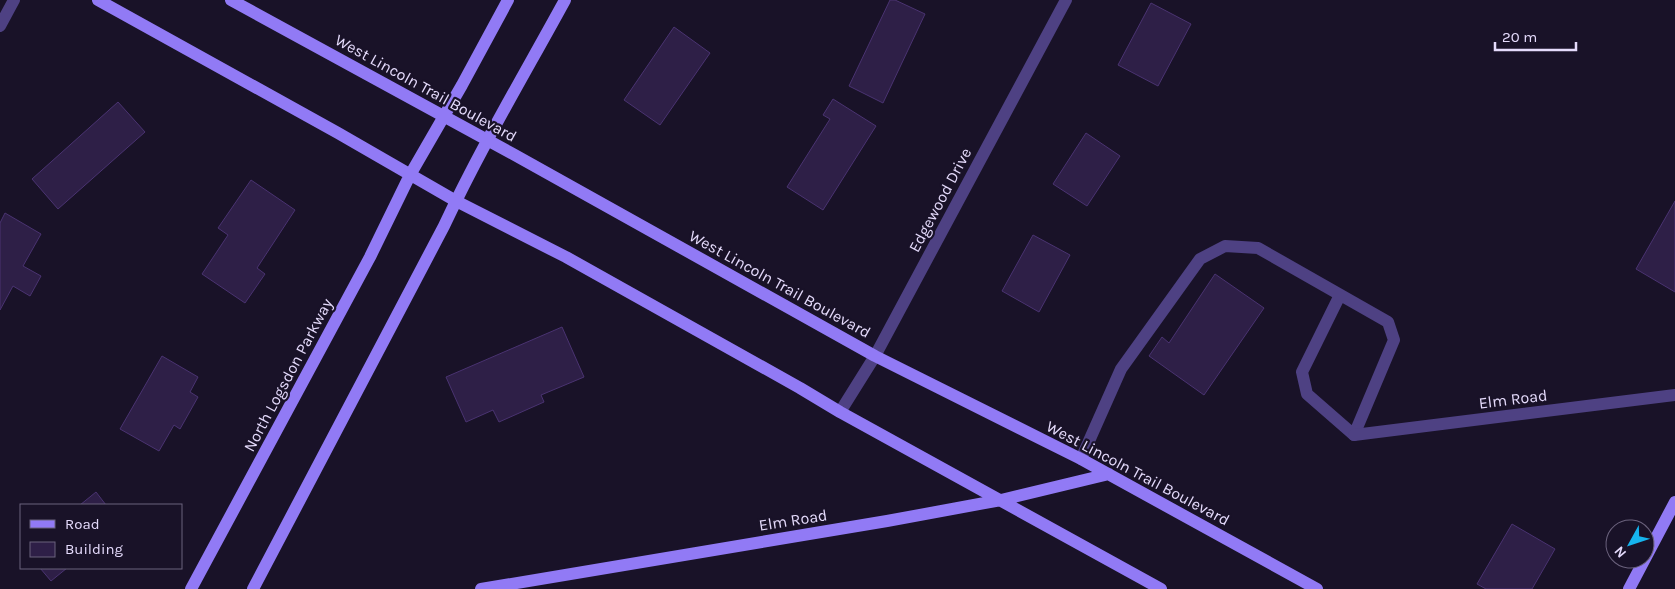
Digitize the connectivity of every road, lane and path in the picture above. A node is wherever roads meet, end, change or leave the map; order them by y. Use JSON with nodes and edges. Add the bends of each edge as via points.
{"nodes":[{"id":1,"x":14,"y":0,"type":"edge"},
{"id":2,"x":98,"y":0,"type":"edge"},
{"id":3,"x":232,"y":0,"type":"edge"},
{"id":4,"x":508,"y":0,"type":"edge"},
{"id":5,"x":565,"y":0,"type":"edge"},
{"id":6,"x":1066,"y":0,"type":"edge"},
{"id":7,"x":0,"y":26,"type":"edge"},
{"id":8,"x":444,"y":116,"type":"junction"},
{"id":9,"x":488,"y":141,"type":"junction"},
{"id":10,"x":410,"y":175,"type":"junction"},
{"id":11,"x":456,"y":201,"type":"junction"},
{"id":12,"x":1340,"y":294,"type":"junction"},
{"id":13,"x":875,"y":356,"type":"junction"},
{"id":14,"x":1675,"y":396,"type":"edge"},
{"id":15,"x":840,"y":412,"type":"junction"},
{"id":16,"x":1354,"y":435,"type":"junction"},
{"id":17,"x":1082,"y":459,"type":"junction"},
{"id":18,"x":1109,"y":474,"type":"junction"},
{"id":19,"x":1001,"y":500,"type":"junction"},
{"id":20,"x":1675,"y":502,"type":"edge"},
{"id":21,"x":191,"y":589,"type":"edge"},
{"id":22,"x":252,"y":589,"type":"edge"},
{"id":23,"x":481,"y":589,"type":"edge"},
{"id":24,"x":1161,"y":589,"type":"edge"},
{"id":25,"x":1317,"y":589,"type":"edge"},
{"id":26,"x":1629,"y":589,"type":"edge"}],
"edges":[{"from":1,"to":7,"type":"street"},
{"from":2,"to":10,"type":"main road"},
{"from":3,"to":8,"type":"main road","name":"West Lincoln Trail Boulevard"},
{"from":4,"to":8,"type":"main road","name":"North Logsdon Parkway"},
{"from":5,"to":9,"type":"main road"},
{"from":6,"to":13,"type":"street","name":"Edgewood Drive"},
{"from":8,"to":9,"type":"main road","name":"West Lincoln Trail Boulevard"},
{"from":8,"to":10,"type":"main road","name":"North Logsdon Parkway"},
{"from":9,"to":11,"type":"main road"},
{"from":9,"to":13,"type":"main road","name":"West Lincoln Trail Boulevard"},
{"from":10,"to":11,"type":"main road"},
{"from":10,"to":21,"type":"main road","name":"North Logsdon Parkway","via":[[370,257]]},
{"from":11,"to":15,"type":"main road","via":[[566,257]]},
{"from":11,"to":22,"type":"main road"},
{"from":12,"to":16,"type":"street","via":[[1302,372],[1307,394]]},
{"from":12,"to":16,"type":"street","via":[[1388,322],[1394,340]]},
{"from":12,"to":17,"type":"street","via":[[1258,248],[1225,246],[1200,259],[1121,369]]},
{"from":13,"to":15,"type":"street","name":"Edgewood Drive"},
{"from":13,"to":17,"type":"main road","name":"West Lincoln Trail Boulevard"},
{"from":14,"to":16,"type":"street","name":"Elm Road"},
{"from":15,"to":19,"type":"main road"},
{"from":17,"to":18,"type":"main road","name":"West Lincoln Trail Boulevard"},
{"from":18,"to":19,"type":"main road","name":"Elm Road"},
{"from":18,"to":25,"type":"main road","name":"West Lincoln Trail Boulevard"},
{"from":19,"to":23,"type":"main road","name":"Elm Road"},
{"from":19,"to":24,"type":"main road"},
{"from":20,"to":26,"type":"main road"}]}
